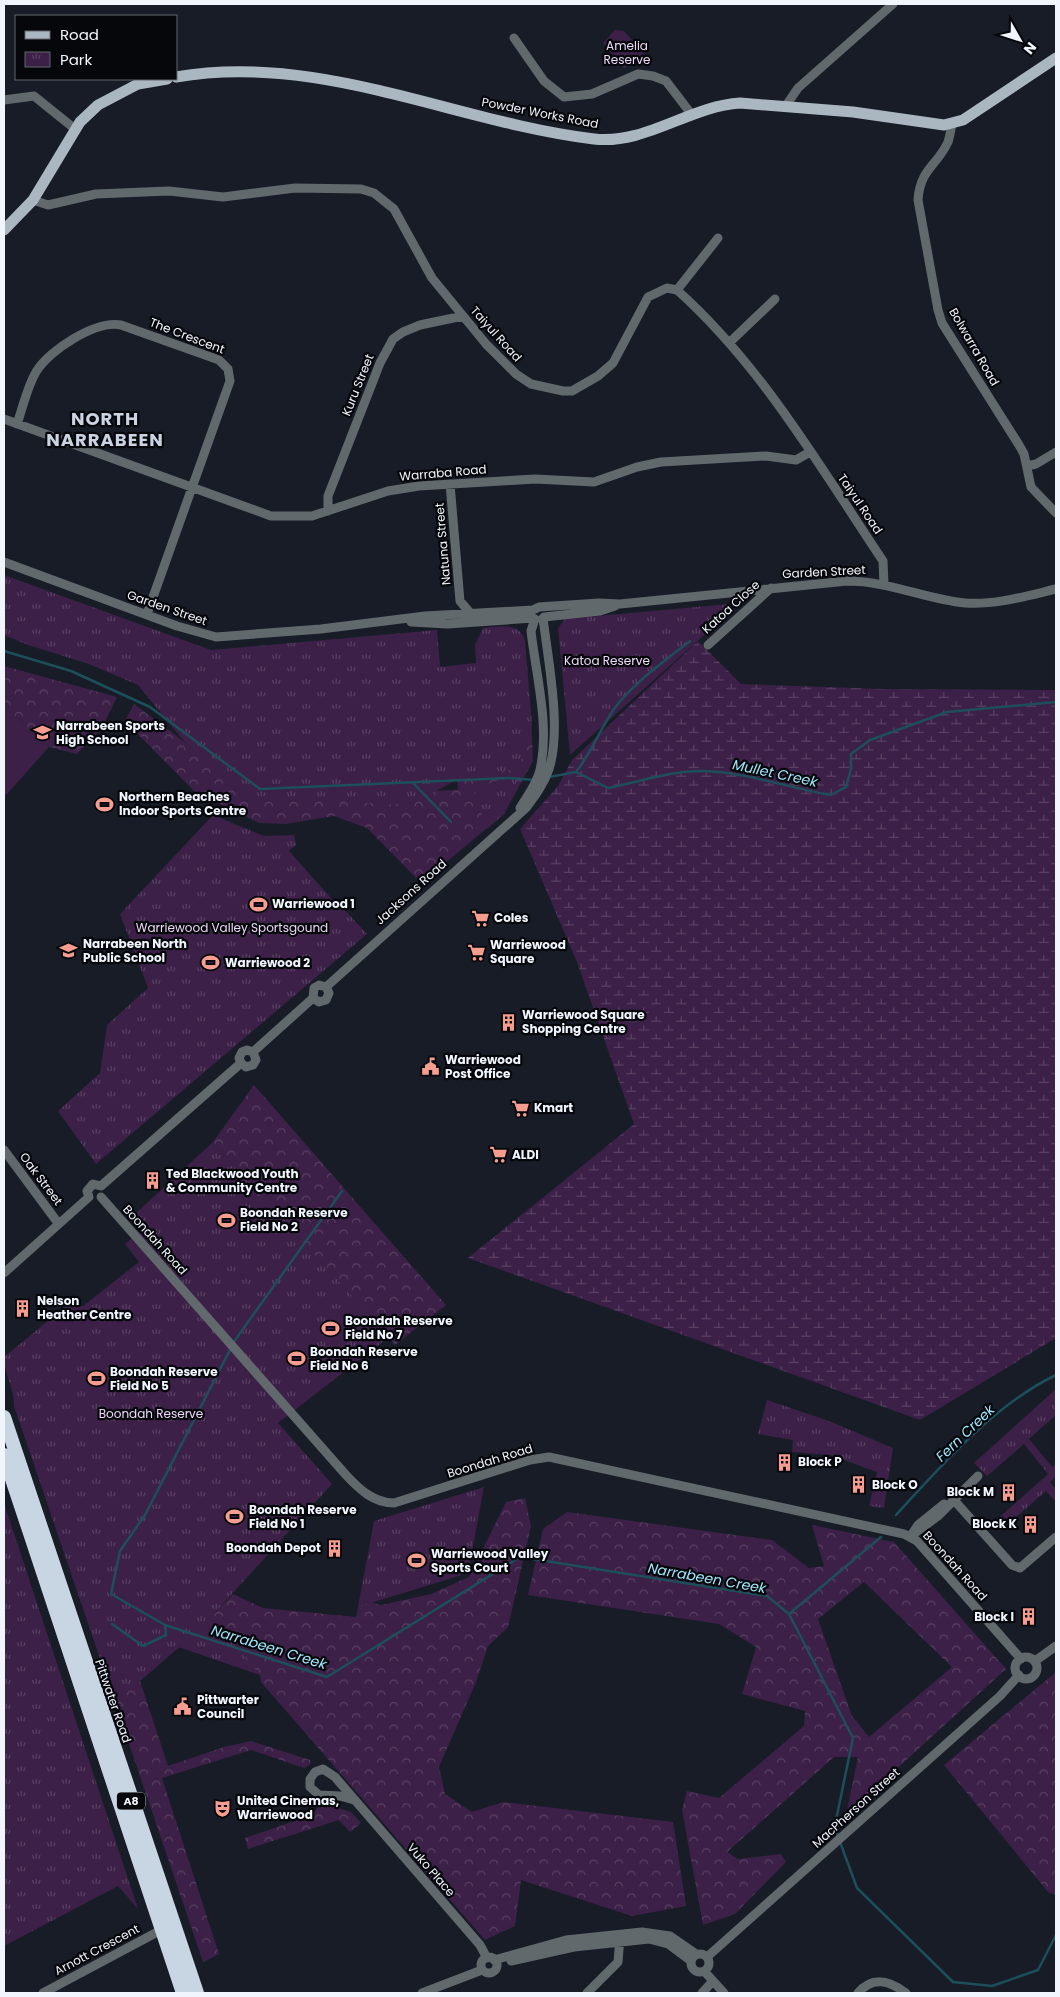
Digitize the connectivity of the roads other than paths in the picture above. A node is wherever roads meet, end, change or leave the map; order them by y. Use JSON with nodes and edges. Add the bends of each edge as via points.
{"nodes":[{"id":1,"x":893,"y":4,"type":"edge"},
{"id":2,"x":514,"y":38,"type":"dead end"},
{"id":3,"x":1056,"y":58,"type":"edge"},
{"id":4,"x":178,"y":77,"type":"edge"},
{"id":5,"x":161,"y":80,"type":"edge"},
{"id":6,"x":4,"y":100,"type":"edge"},
{"id":7,"x":785,"y":107,"type":"junction"},
{"id":8,"x":692,"y":114,"type":"junction"},
{"id":9,"x":952,"y":123,"type":"junction"},
{"id":10,"x":75,"y":129,"type":"junction"},
{"id":11,"x":33,"y":200,"type":"junction"},
{"id":12,"x":4,"y":230,"type":"edge"},
{"id":13,"x":718,"y":238,"type":"dead end"},
{"id":14,"x":677,"y":290,"type":"junction"},
{"id":15,"x":775,"y":299,"type":"dead end"},
{"id":16,"x":463,"y":316,"type":"junction"},
{"id":17,"x":729,"y":343,"type":"junction"},
{"id":18,"x":4,"y":419,"type":"edge"},
{"id":19,"x":17,"y":424,"type":"junction"},
{"id":20,"x":810,"y":452,"type":"junction"},
{"id":21,"x":1056,"y":452,"type":"edge"},
{"id":22,"x":1027,"y":466,"type":"junction"},
{"id":23,"x":450,"y":484,"type":"junction"},
{"id":24,"x":192,"y":489,"type":"junction"},
{"id":25,"x":328,"y":511,"type":"junction"},
{"id":26,"x":1056,"y":513,"type":"edge"},
{"id":27,"x":4,"y":562,"type":"edge"},
{"id":28,"x":884,"y":584,"type":"junction"},
{"id":29,"x":771,"y":588,"type":"junction"},
{"id":30,"x":1056,"y":589,"type":"edge"},
{"id":31,"x":460,"y":601,"type":"junction"},
{"id":32,"x":147,"y":614,"type":"junction"},
{"id":33,"x":471,"y":614,"type":"junction"},
{"id":34,"x":451,"y":616,"type":"junction"},
{"id":35,"x":536,"y":616,"type":"junction"},
{"id":36,"x":389,"y":622,"type":"junction"},
{"id":37,"x":708,"y":645,"type":"dead end"},
{"id":38,"x":534,"y":791,"type":"junction"},
{"id":39,"x":4,"y":1150,"type":"edge"},
{"id":40,"x":101,"y":1186,"type":"junction"},
{"id":41,"x":89,"y":1197,"type":"junction"},
{"id":42,"x":101,"y":1197,"type":"junction"},
{"id":43,"x":58,"y":1223,"type":"junction"},
{"id":44,"x":4,"y":1272,"type":"edge"},
{"id":45,"x":4,"y":1417,"type":"edge"},
{"id":46,"x":4,"y":1454,"type":"edge"},
{"id":47,"x":978,"y":1476,"type":"dead end"},
{"id":48,"x":953,"y":1499,"type":"junction"},
{"id":49,"x":911,"y":1536,"type":"junction"},
{"id":50,"x":1056,"y":1537,"type":"edge"},
{"id":51,"x":1056,"y":1646,"type":"edge"},
{"id":52,"x":1021,"y":1659,"type":"junction"},
{"id":53,"x":1035,"y":1661,"type":"junction"},
{"id":54,"x":1019,"y":1675,"type":"junction"},
{"id":55,"x":354,"y":1800,"type":"junction"},
{"id":56,"x":163,"y":1929,"type":"junction"},
{"id":57,"x":620,"y":1938,"type":"junction"},
{"id":58,"x":707,"y":1957,"type":"junction"},
{"id":59,"x":693,"y":1958,"type":"junction"},
{"id":60,"x":493,"y":1961,"type":"junction"},
{"id":61,"x":482,"y":1970,"type":"junction"},
{"id":62,"x":704,"y":1971,"type":"junction"},
{"id":63,"x":712,"y":1982,"type":"junction"},
{"id":64,"x":43,"y":1993,"type":"edge"},
{"id":65,"x":183,"y":1993,"type":"edge"},
{"id":66,"x":197,"y":1993,"type":"edge"},
{"id":67,"x":422,"y":1993,"type":"edge"},
{"id":68,"x":587,"y":1993,"type":"edge"},
{"id":69,"x":702,"y":1993,"type":"edge"},
{"id":70,"x":724,"y":1993,"type":"edge"},
{"id":71,"x":858,"y":1993,"type":"edge"},
{"id":72,"x":906,"y":1993,"type":"edge"}],
"edges":[{"from":1,"to":7,"type":"street","via":[[798,88]]},
{"from":2,"to":8,"type":"street","via":[[544,81],[564,97],[592,94],[638,74],[666,81]]},
{"from":3,"to":9,"type":"main road","name":"Powder Works Road","via":[[963,120]]},
{"from":4,"to":8,"type":"main road","name":"Powder Works Road","via":[[245,73],[324,78],[506,122],[595,139],[635,136]]},
{"from":5,"to":10,"type":"main road","via":[[138,84],[98,105]]},
{"from":6,"to":10,"type":"street","via":[[34,96]]},
{"from":7,"to":8,"type":"main road","name":"Powder Works Road","via":[[723,104]]},
{"from":7,"to":9,"type":"main road","name":"Powder Works Road","via":[[852,112],[935,125]]},
{"from":9,"to":22,"type":"street","name":"Bolwarra Road","via":[[946,145],[923,177],[918,200],[938,310],[961,355],[1019,445]]},
{"from":10,"to":11,"type":"main road"},
{"from":11,"to":12,"type":"main road"},
{"from":11,"to":16,"type":"street","name":"Taiyul Road","via":[[48,205],[96,194],[169,191],[223,197],[295,188],[361,189],[374,193],[394,208],[432,278]]},
{"from":13,"to":14,"type":"street"},
{"from":14,"to":16,"type":"street","name":"Taiyul Road","via":[[667,288],[648,297],[613,363],[572,391],[532,384],[516,374]]},
{"from":14,"to":17,"type":"street","name":"Taiyul Road"},
{"from":15,"to":17,"type":"street"},
{"from":16,"to":25,"type":"street","name":"Kuru Street","via":[[420,325],[393,339],[380,363],[328,496]]},
{"from":17,"to":20,"type":"street","name":"Taiyul Road","via":[[759,377]]},
{"from":18,"to":19,"type":"street","name":"Warraba Road"},
{"from":19,"to":24,"type":"street","name":"Warraba Road"},
{"from":19,"to":24,"type":"street","name":"The Crescent","via":[[37,369],[82,333],[107,324],[121,325],[219,360],[228,369],[230,380]]},
{"from":20,"to":23,"type":"street","name":"Warraba Road","via":[[796,460],[766,456],[662,462],[594,482],[535,479]]},
{"from":20,"to":28,"type":"street","name":"Taiyul Road","via":[[882,561]]},
{"from":21,"to":22,"type":"street"},
{"from":22,"to":26,"type":"street","name":"Bolwarra Road","via":[[1035,494]]},
{"from":23,"to":25,"type":"street","name":"Warraba Road","via":[[388,491]]},
{"from":23,"to":31,"type":"street","name":"Natuna Street"},
{"from":24,"to":25,"type":"street","name":"Warraba Road","via":[[271,516],[291,518]]},
{"from":24,"to":32,"type":"street","name":"The Crescent"},
{"from":27,"to":32,"type":"street","name":"Garden Street"},
{"from":28,"to":29,"type":"street","name":"Garden Street","via":[[848,581]]},
{"from":28,"to":30,"type":"street","name":"Garden Street","via":[[950,600],[985,603]]},
{"from":29,"to":35,"type":"street","name":"Garden Street","via":[[620,604],[600,611]]},
{"from":29,"to":37,"type":"street","name":"Katoa Close"},
{"from":31,"to":33,"type":"street","name":"Natuna Street"},
{"from":31,"to":34,"type":"street","name":"Natuna Street"},
{"from":32,"to":36,"type":"street","name":"Garden Street","via":[[216,637]]},
{"from":33,"to":34,"type":"street","name":"Garden Street"},
{"from":33,"to":35,"type":"street","name":"Garden Street"},
{"from":34,"to":36,"type":"street","name":"Garden Street","via":[[425,616]]},
{"from":35,"to":36,"type":"street","name":"Garden Street","via":[[448,624]]},
{"from":35,"to":38,"type":"street","name":"Jacksons Road","via":[[531,630],[543,736],[540,770]]},
{"from":35,"to":38,"type":"street","name":"Jacksons Road","via":[[554,736],[549,768]]},
{"from":38,"to":40,"type":"street","name":"Jacksons Road","via":[[514,819],[326,987],[316,986],[312,991],[313,998],[253,1052],[256,1057],[253,1065],[246,1067],[241,1064]]},
{"from":39,"to":43,"type":"street","name":"Oak Street"},
{"from":40,"to":41,"type":"street","via":[[93,1184],[89,1187]]},
{"from":40,"to":42,"type":"street"},
{"from":41,"to":42,"type":"street","via":[[96,1200]]},
{"from":41,"to":43,"type":"street"},
{"from":42,"to":49,"type":"street","name":"Boondah Road","via":[[355,1484],[382,1503],[394,1503],[530,1460],[549,1457]]},
{"from":43,"to":44,"type":"street"},
{"from":45,"to":66,"type":"highway","name":"Pittwater Road","number":"A8"},
{"from":46,"to":56,"type":"highway","name":"Pittwater Road","number":"A8"},
{"from":47,"to":48,"type":"street"},
{"from":48,"to":49,"type":"street","via":[[928,1525]]},
{"from":48,"to":50,"type":"street","via":[[1012,1565],[1020,1568]]},
{"from":49,"to":52,"type":"street","name":"Boondah Road"},
{"from":51,"to":53,"type":"street"},
{"from":52,"to":53,"type":"street","via":[[1027,1657]]},
{"from":52,"to":54,"type":"street","via":[[1016,1668]]},
{"from":53,"to":54,"type":"street","via":[[1037,1668],[1032,1677]]},
{"from":54,"to":58,"type":"street","name":"MacPherson Street","via":[[1000,1696]]},
{"from":55,"to":55,"type":"street","name":"Vuko Place","via":[[319,1795],[310,1787],[310,1779],[318,1770],[327,1771]]},
{"from":55,"to":60,"type":"street","name":"Vuko Place"},
{"from":56,"to":64,"type":"street","name":"Arnott Crescent"},
{"from":56,"to":65,"type":"highway","name":"Pittwater Road","number":"A8"},
{"from":57,"to":59,"type":"street","via":[[664,1942]]},
{"from":57,"to":60,"type":"street"},
{"from":57,"to":68,"type":"street","via":[[616,1967]]},
{"from":58,"to":59,"type":"street","via":[[702,1953]]},
{"from":58,"to":62,"type":"street","via":[[709,1965]]},
{"from":59,"to":62,"type":"street","via":[[695,1971]]},
{"from":60,"to":61,"type":"street","via":[[481,1963]]},
{"from":60,"to":61,"type":"street","via":[[491,1973]]},
{"from":61,"to":67,"type":"street"},
{"from":62,"to":63,"type":"street"},
{"from":63,"to":69,"type":"street"},
{"from":63,"to":70,"type":"street"},
{"from":71,"to":72,"type":"street","via":[[877,1981],[894,1984]]}]}
